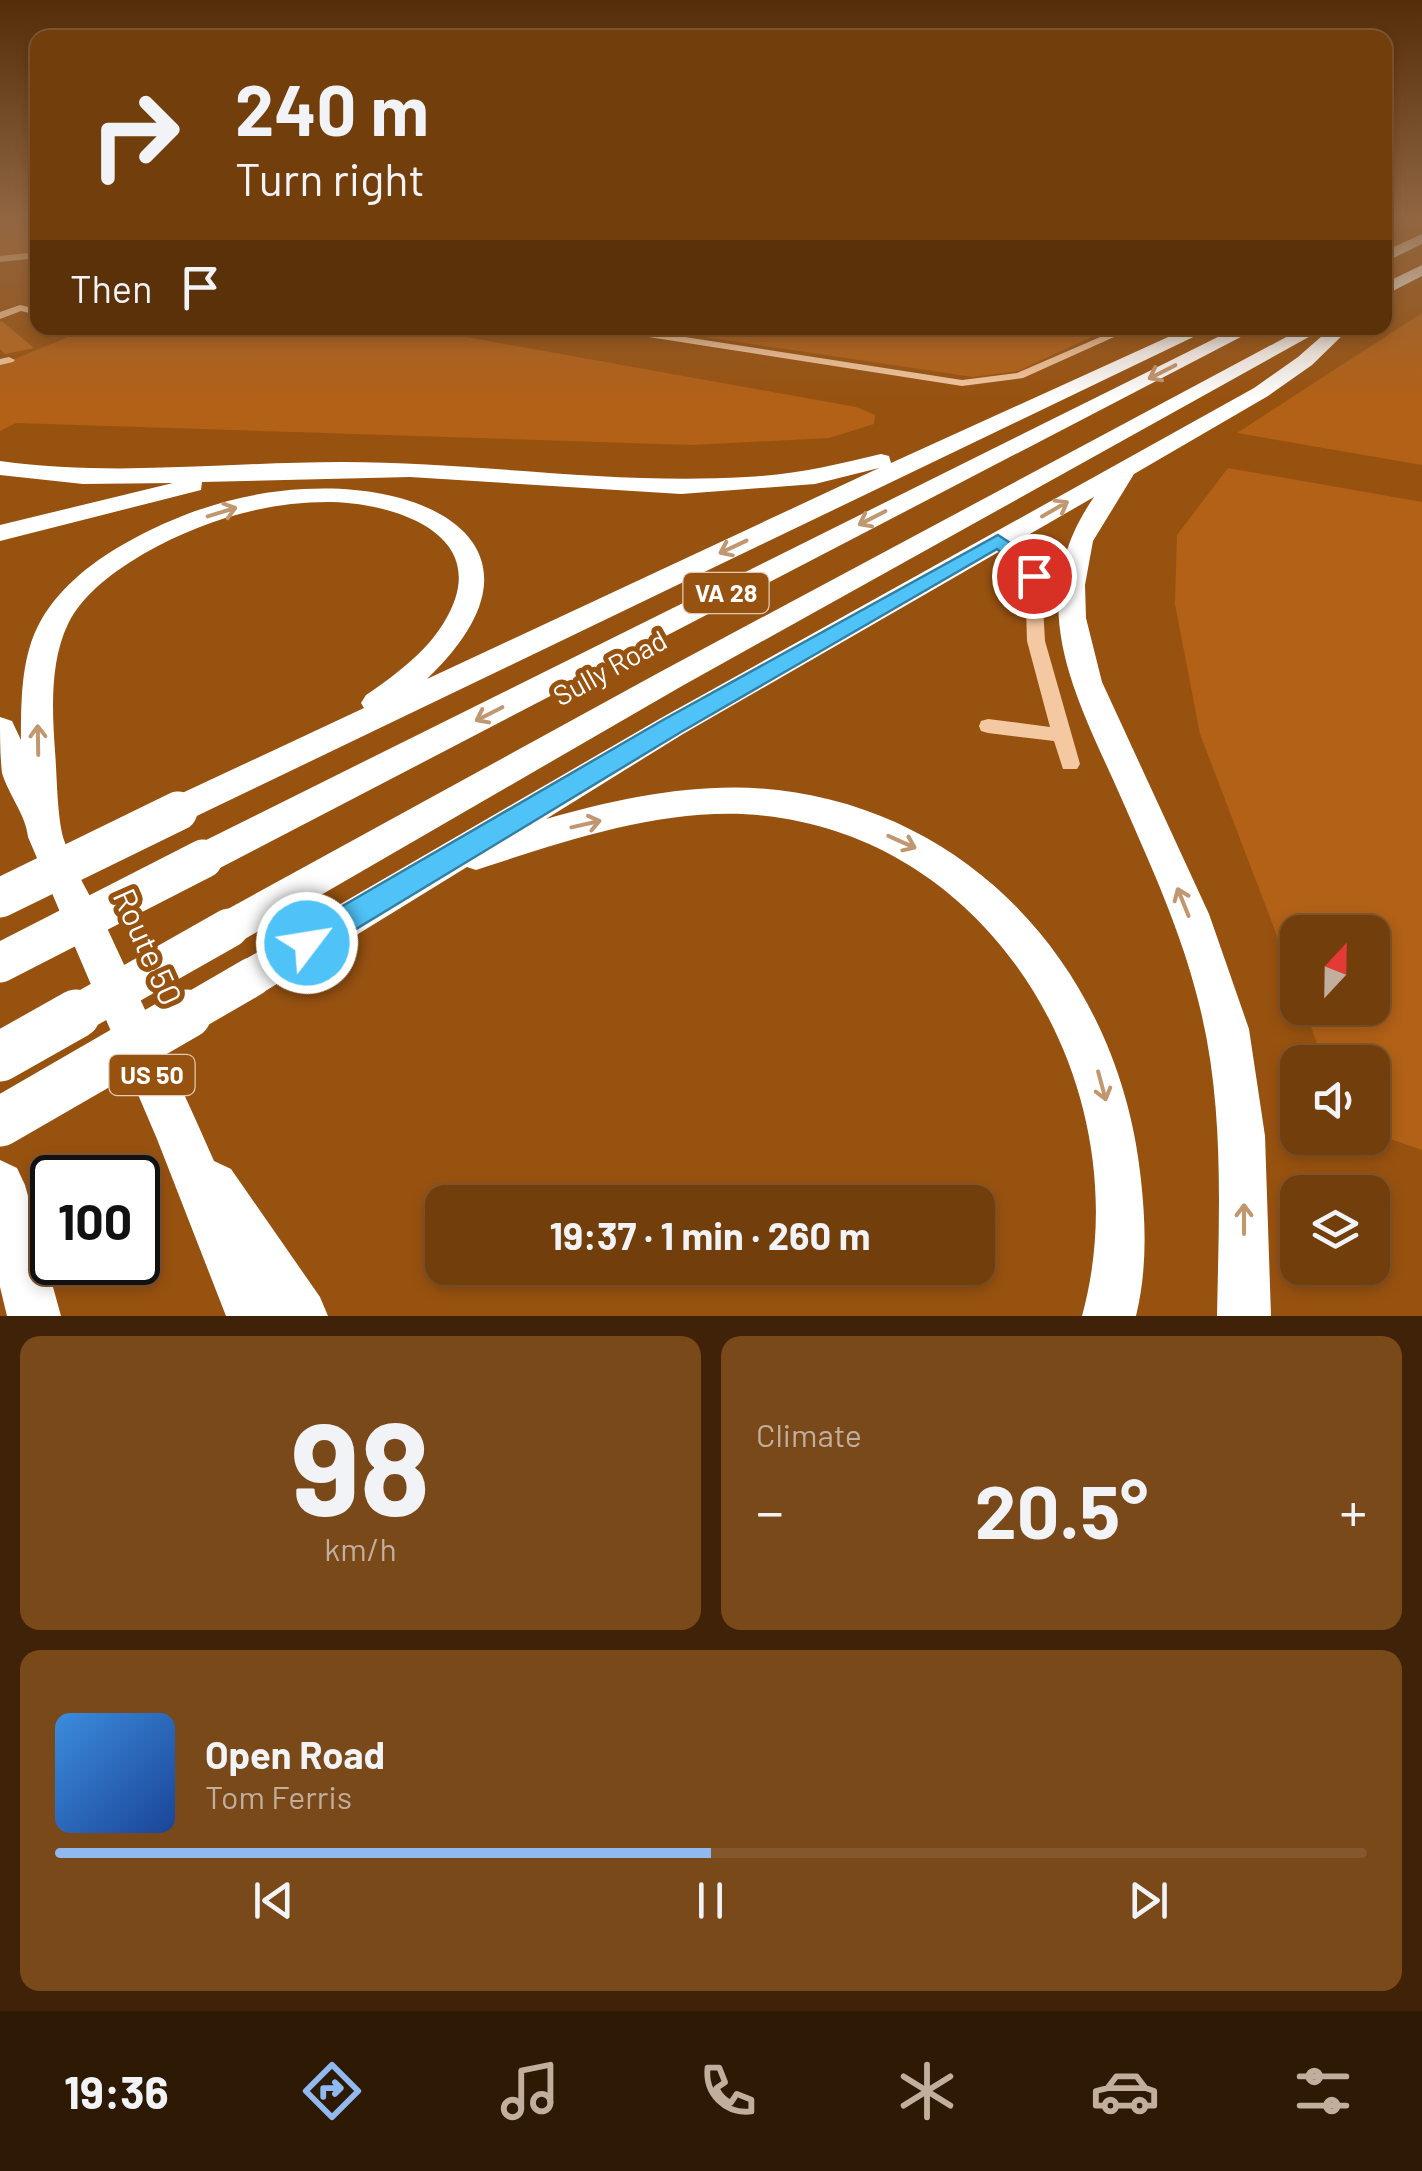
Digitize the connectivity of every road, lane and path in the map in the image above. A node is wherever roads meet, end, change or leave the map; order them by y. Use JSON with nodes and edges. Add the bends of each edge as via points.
{"nodes":[{"id":1,"x":30,"y":310,"type":"edge"},
{"id":2,"x":0,"y":316,"type":"edge"},
{"id":3,"x":652,"y":335,"type":"edge"},
{"id":4,"x":1113,"y":335,"type":"edge"},
{"id":5,"x":1188,"y":335,"type":"edge"},
{"id":6,"x":1234,"y":335,"type":"edge"},
{"id":7,"x":1303,"y":335,"type":"edge"},
{"id":8,"x":1333,"y":335,"type":"edge"},
{"id":9,"x":980,"y":431,"type":"junction"},
{"id":10,"x":0,"y":468,"type":"edge"},
{"id":11,"x":345,"y":469,"type":"junction"},
{"id":12,"x":1125,"y":469,"type":"junction"},
{"id":13,"x":0,"y":533,"type":"edge"},
{"id":14,"x":998,"y":541,"type":"junction"},
{"id":15,"x":988,"y":726,"type":"dead end"},
{"id":16,"x":0,"y":729,"type":"edge"},
{"id":17,"x":1061,"y":735,"type":"junction"},
{"id":18,"x":324,"y":741,"type":"junction"},
{"id":19,"x":1070,"y":764,"type":"dead end"},
{"id":20,"x":46,"y":837,"type":"junction"},
{"id":21,"x":0,"y":898,"type":"edge"},
{"id":22,"x":334,"y":926,"type":"junction"},
{"id":23,"x":0,"y":963,"type":"edge"},
{"id":24,"x":0,"y":1056,"type":"edge"},
{"id":25,"x":0,"y":1122,"type":"edge"},
{"id":26,"x":178,"y":1133,"type":"junction"},
{"id":27,"x":4,"y":1201,"type":"edge"},
{"id":28,"x":12,"y":1316,"type":"edge"},
{"id":29,"x":34,"y":1316,"type":"edge"},
{"id":30,"x":253,"y":1316,"type":"edge"},
{"id":31,"x":301,"y":1316,"type":"edge"},
{"id":32,"x":1108,"y":1316,"type":"edge"},
{"id":33,"x":1244,"y":1316,"type":"edge"}],
"edges":[{"from":1,"to":2,"type":"lane"},
{"from":3,"to":4,"type":"lane","via":[[962,383],[1020,376]]},
{"from":5,"to":9,"type":"highway"},
{"from":6,"to":23,"type":"highway","name":"Sully Road","number":"VA 28","one_way":true,"bridge":true},
{"from":7,"to":24,"type":"highway","name":"Sully Road","number":"VA 28","bridge":true,"via":[[705,660]]},
{"from":8,"to":12,"type":"highway","via":[[1264,390]]},
{"from":9,"to":11,"type":"highway","via":[[836,474],[755,483],[658,486]]},
{"from":9,"to":18,"type":"highway","one_way":true},
{"from":10,"to":11,"type":"highway","via":[[114,475]]},
{"from":11,"to":13,"type":"highway","via":[[189,486]]},
{"from":14,"to":12,"type":"highway","one_way":true},
{"from":33,"to":12,"type":"highway","one_way":true,"via":[[1238,1092],[1227,1029],[1176,886],[1086,684],[1072,617],[1085,530]]},
{"from":14,"to":17,"type":"lane","via":[[1034,572],[1036,641]]},
{"from":14,"to":22,"type":"highway"},
{"from":15,"to":17,"type":"lane"},
{"from":16,"to":20,"type":"highway","name":"Route 50","number":"US 50"},
{"from":17,"to":19,"type":"lane"},
{"from":20,"to":18,"type":"highway","one_way":true,"via":[[38,703],[47,638],[69,602],[106,566],[214,514],[287,498],[360,496],[430,516],[464,548],[470,594],[452,633],[393,692]]},
{"from":18,"to":21,"type":"highway","bridge":true},
{"from":20,"to":26,"type":"highway","name":"Route 50","number":"US 50"},
{"from":22,"to":25,"type":"highway","bridge":true},
{"from":22,"to":32,"type":"highway","one_way":true,"via":[[477,854],[667,806],[781,804],[836,816],[912,846],[965,880],[1026,940],[1062,990],[1090,1047],[1119,1182],[1119,1259]]},
{"from":26,"to":30,"type":"highway","name":"Route 50","number":"US 50"},
{"from":26,"to":31,"type":"highway"},
{"from":27,"to":28,"type":"highway"},
{"from":27,"to":29,"type":"highway"}]}
